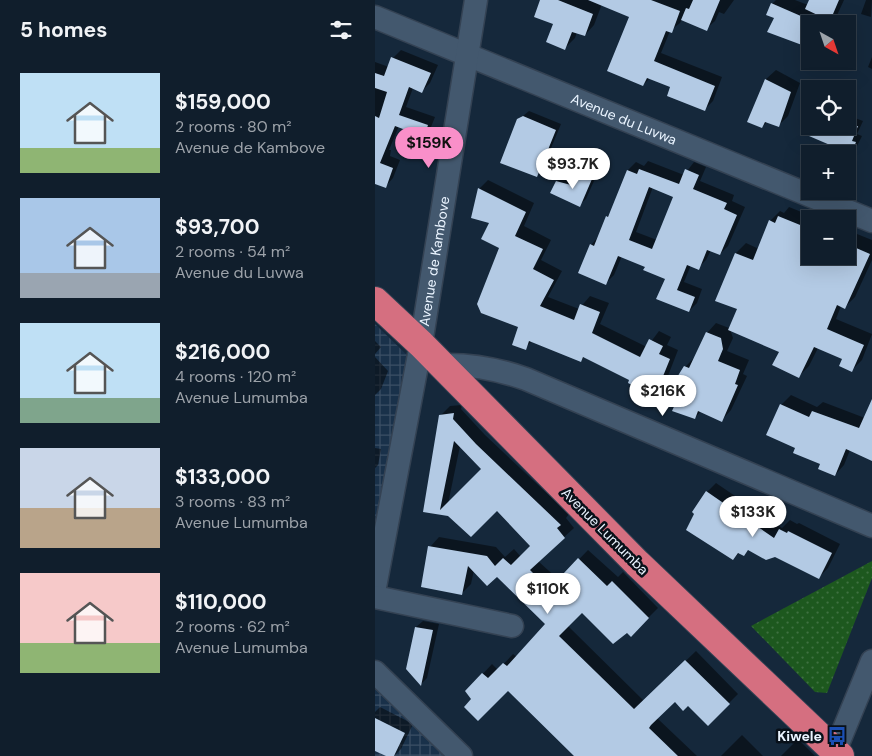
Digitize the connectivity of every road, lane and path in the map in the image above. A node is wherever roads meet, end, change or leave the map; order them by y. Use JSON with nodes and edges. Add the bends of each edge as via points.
{"nodes":[{"id":1,"x":477,"y":0,"type":"edge"},
{"id":2,"x":375,"y":16,"type":"edge"},
{"id":3,"x":466,"y":54,"type":"junction"},
{"id":4,"x":872,"y":221,"type":"edge"},
{"id":5,"x":375,"y":301,"type":"edge"},
{"id":6,"x":421,"y":344,"type":"junction"},
{"id":7,"x":442,"y":365,"type":"junction"},
{"id":8,"x":872,"y":526,"type":"edge"},
{"id":9,"x":375,"y":587,"type":"edge"},
{"id":10,"x":375,"y":597,"type":"edge"},
{"id":11,"x":512,"y":626,"type":"dead end"},
{"id":12,"x":872,"y":661,"type":"edge"},
{"id":13,"x":375,"y":672,"type":"edge"},
{"id":14,"x":837,"y":754,"type":"edge"},
{"id":15,"x":461,"y":756,"type":"edge"}],
"edges":[{"from":1,"to":3,"type":"street","name":"Avenue de Kambove"},
{"from":2,"to":3,"type":"street","name":"Avenue du Luvwa"},
{"from":3,"to":4,"type":"street","name":"Avenue du Luvwa"},
{"from":3,"to":6,"type":"street","name":"Avenue de Kambove"},
{"from":5,"to":6,"type":"highway","name":"Avenue Lumumba"},
{"from":6,"to":7,"type":"highway","name":"Avenue Lumumba"},
{"from":6,"to":9,"type":"street","name":"Avenue de Kambove"},
{"from":7,"to":8,"type":"street","via":[[496,369],[526,378]]},
{"from":7,"to":14,"type":"highway","name":"Avenue Lumumba","via":[[637,563]]},
{"from":10,"to":11,"type":"street"},
{"from":12,"to":14,"type":"street"},
{"from":13,"to":15,"type":"street"}]}
